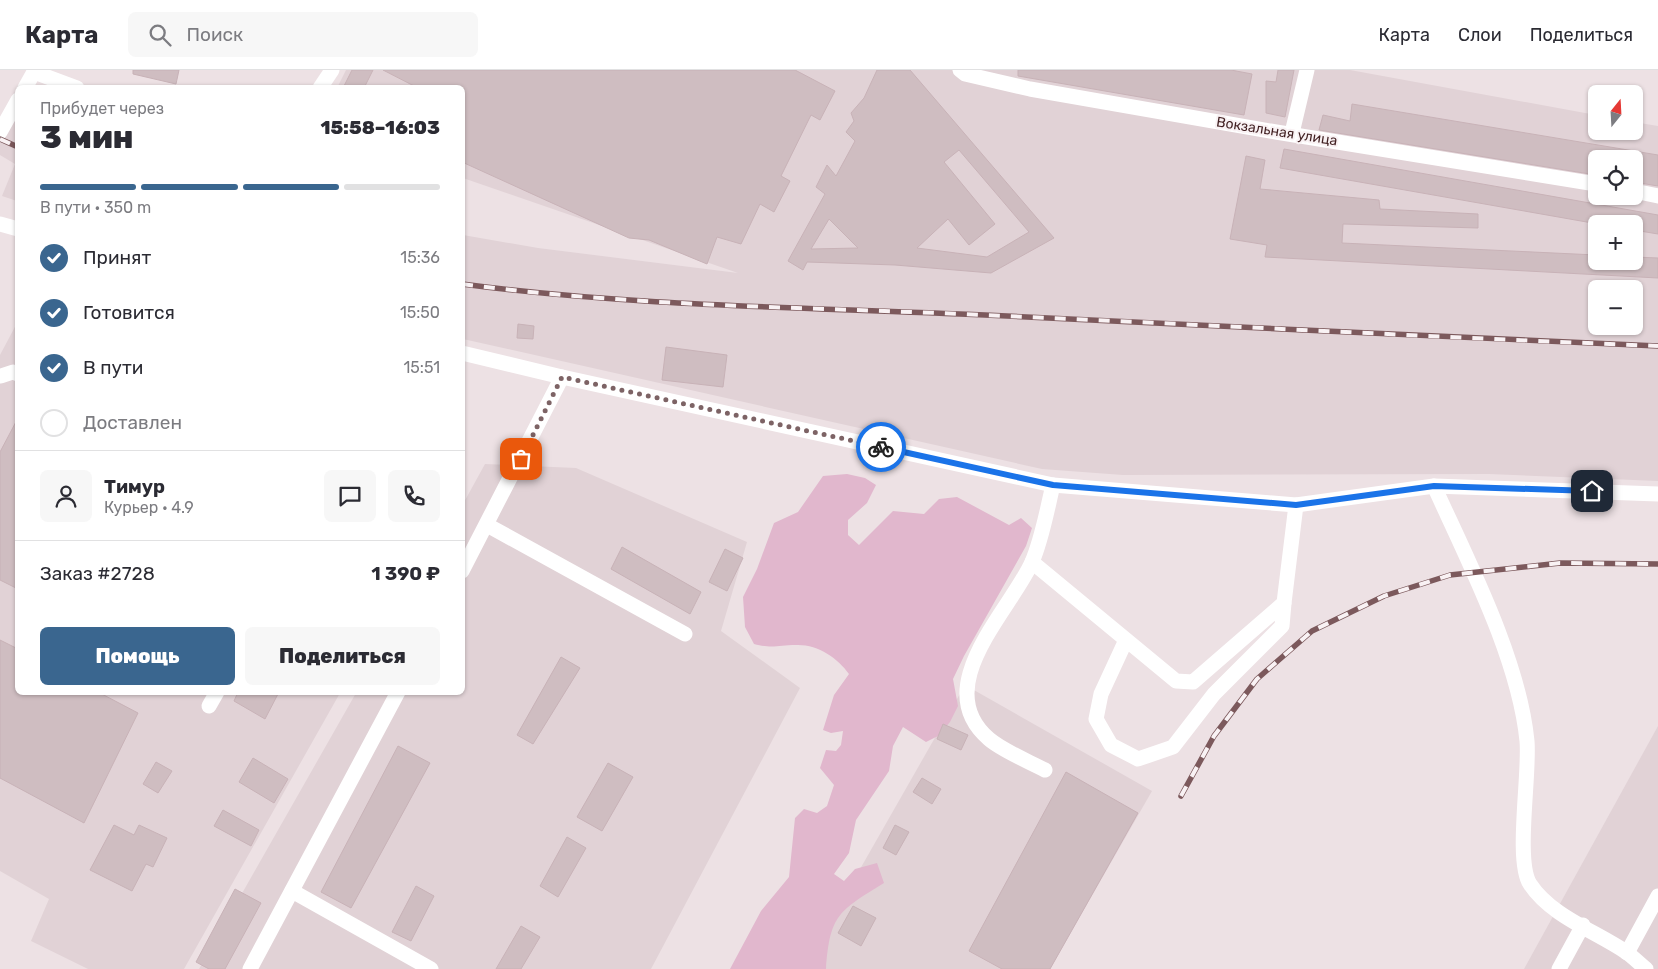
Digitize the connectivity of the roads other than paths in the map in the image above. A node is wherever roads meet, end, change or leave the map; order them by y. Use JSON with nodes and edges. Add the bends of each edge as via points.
{"nodes":[{"id":1,"x":332,"y":70,"type":"edge"},
{"id":2,"x":960,"y":70,"type":"edge"},
{"id":3,"x":1306,"y":70,"type":"edge"},
{"id":4,"x":35,"y":71,"type":"edge"},
{"id":5,"x":27,"y":85,"type":"edge"},
{"id":6,"x":70,"y":85,"type":"edge"},
{"id":7,"x":322,"y":85,"type":"edge"},
{"id":8,"x":15,"y":105,"type":"edge"},
{"id":9,"x":0,"y":132,"type":"edge"},
{"id":10,"x":1292,"y":133,"type":"junction"},
{"id":11,"x":1588,"y":183,"type":"edge"},
{"id":12,"x":1643,"y":193,"type":"edge"},
{"id":13,"x":1658,"y":196,"type":"edge"},
{"id":14,"x":0,"y":224,"type":"edge"},
{"id":15,"x":15,"y":228,"type":"edge"},
{"id":16,"x":465,"y":354,"type":"edge"},
{"id":17,"x":15,"y":373,"type":"edge"},
{"id":18,"x":1,"y":376,"type":"edge"},
{"id":19,"x":562,"y":377,"type":"junction"},
{"id":20,"x":1053,"y":485,"type":"junction"},
{"id":21,"x":1434,"y":486,"type":"junction"},
{"id":22,"x":1658,"y":494,"type":"edge"},
{"id":23,"x":1296,"y":505,"type":"junction"},
{"id":24,"x":487,"y":524,"type":"junction"},
{"id":25,"x":1032,"y":562,"type":"junction"},
{"id":26,"x":465,"y":565,"type":"edge"},
{"id":27,"x":1284,"y":603,"type":"junction"},
{"id":28,"x":685,"y":634,"type":"dead end"},
{"id":29,"x":1126,"y":640,"type":"junction"},
{"id":30,"x":216,"y":695,"type":"edge"},
{"id":31,"x":396,"y":695,"type":"edge"},
{"id":32,"x":210,"y":706,"type":"dead end"},
{"id":33,"x":1045,"y":770,"type":"dead end"},
{"id":34,"x":292,"y":891,"type":"junction"},
{"id":35,"x":1658,"y":896,"type":"edge"},
{"id":36,"x":1583,"y":926,"type":"junction"},
{"id":37,"x":1627,"y":953,"type":"junction"},
{"id":38,"x":250,"y":969,"type":"edge"},
{"id":39,"x":431,"y":969,"type":"edge"},
{"id":40,"x":1559,"y":969,"type":"edge"},
{"id":41,"x":1646,"y":969,"type":"edge"}],
"edges":[{"from":1,"to":7,"type":"street"},
{"from":2,"to":10,"type":"street","name":"Вокзальная улица","via":[[965,74],[1030,89]]},
{"from":3,"to":10,"type":"street"},
{"from":4,"to":5,"type":"street"},
{"from":4,"to":6,"type":"street"},
{"from":8,"to":9,"type":"street"},
{"from":10,"to":11,"type":"street","name":"Вокзальная улица"},
{"from":12,"to":13,"type":"street"},
{"from":14,"to":15,"type":"street"},
{"from":16,"to":19,"type":"street"},
{"from":17,"to":18,"type":"street"},
{"from":19,"to":20,"type":"street"},
{"from":19,"to":24,"type":"street"},
{"from":20,"to":23,"type":"street"},
{"from":20,"to":25,"type":"street"},
{"from":21,"to":22,"type":"street"},
{"from":21,"to":23,"type":"street"},
{"from":21,"to":36,"type":"street","via":[[1497,629],[1520,705],[1527,740],[1528,773],[1523,825],[1526,873],[1530,884],[1551,906]]},
{"from":23,"to":27,"type":"street"},
{"from":24,"to":26,"type":"street"},
{"from":24,"to":28,"type":"street"},
{"from":25,"to":29,"type":"street"},
{"from":25,"to":33,"type":"street","via":[[978,650],[965,691],[971,716],[988,739]]},
{"from":27,"to":29,"type":"street","via":[[1193,682],[1176,681]]},
{"from":27,"to":29,"type":"street","via":[[1282,626],[1214,694],[1173,748],[1138,759],[1111,745],[1096,719],[1100,694]]},
{"from":30,"to":32,"type":"street"},
{"from":31,"to":34,"type":"street"},
{"from":34,"to":38,"type":"street"},
{"from":34,"to":39,"type":"street"},
{"from":35,"to":37,"type":"street"},
{"from":36,"to":37,"type":"street"},
{"from":36,"to":40,"type":"street"},
{"from":37,"to":41,"type":"street"}]}
